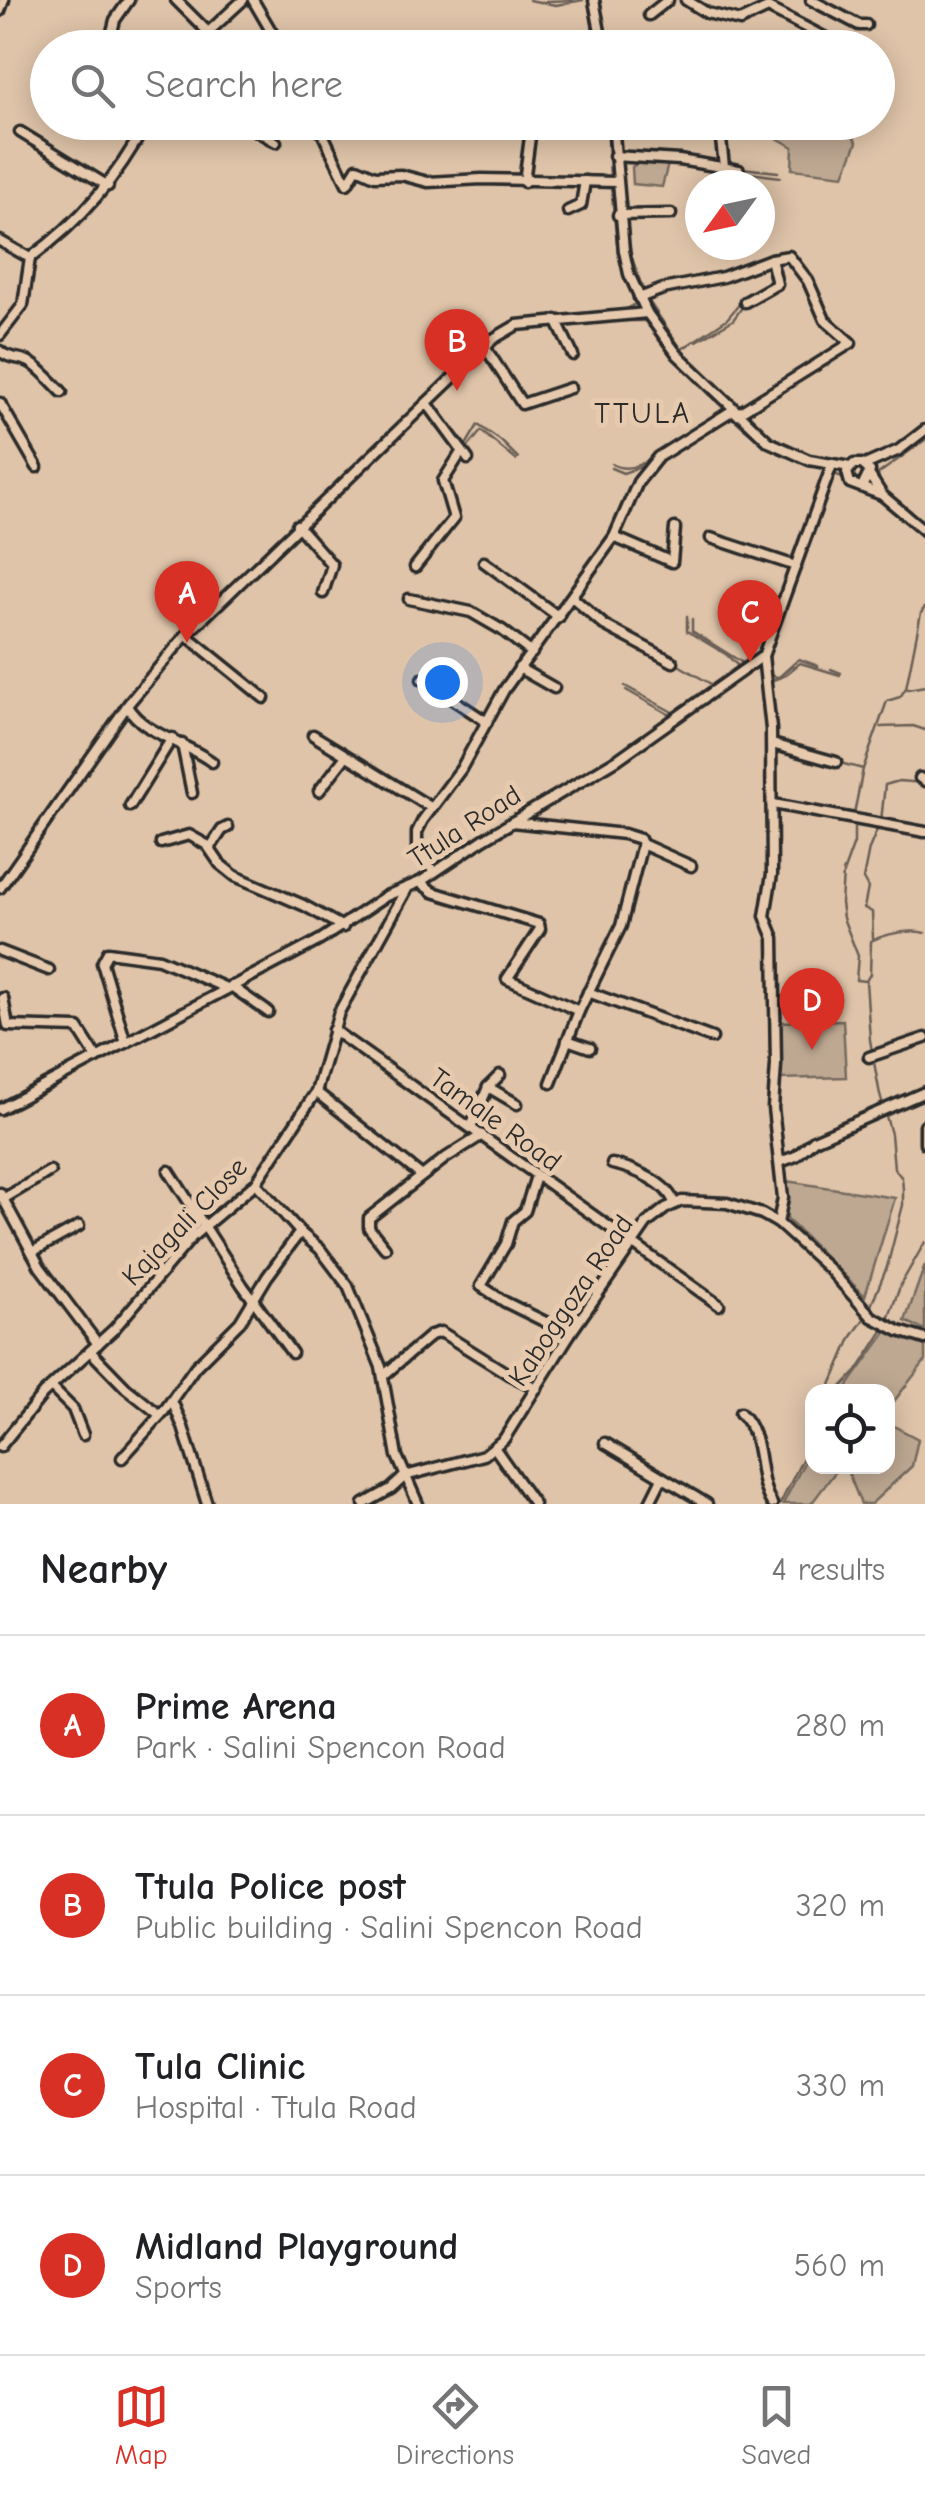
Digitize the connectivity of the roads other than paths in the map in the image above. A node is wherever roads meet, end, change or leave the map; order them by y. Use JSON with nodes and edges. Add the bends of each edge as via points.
{"nodes":[{"id":1,"x":4,"y":0,"type":"edge"},
{"id":2,"x":129,"y":0,"type":"edge"},
{"id":3,"x":176,"y":0,"type":"edge"},
{"id":4,"x":243,"y":0,"type":"edge"},
{"id":5,"x":253,"y":0,"type":"edge"},
{"id":6,"x":594,"y":0,"type":"edge"},
{"id":7,"x":668,"y":0,"type":"edge"},
{"id":8,"x":686,"y":0,"type":"edge"},
{"id":9,"x":811,"y":0,"type":"edge"},
{"id":10,"x":0,"y":12,"type":"edge"},
{"id":11,"x":649,"y":15,"type":"dead end"},
{"id":12,"x":866,"y":25,"type":"dead end"},
{"id":13,"x":112,"y":30,"type":"edge"},
{"id":14,"x":205,"y":30,"type":"edge"},
{"id":15,"x":207,"y":30,"type":"edge"},
{"id":16,"x":270,"y":30,"type":"edge"},
{"id":17,"x":600,"y":30,"type":"edge"},
{"id":18,"x":810,"y":30,"type":"edge"},
{"id":19,"x":20,"y":132,"type":"dead end"},
{"id":20,"x":30,"y":138,"type":"edge"},
{"id":21,"x":33,"y":140,"type":"edge"},
{"id":22,"x":135,"y":140,"type":"edge"},
{"id":23,"x":272,"y":140,"type":"edge"},
{"id":24,"x":325,"y":140,"type":"edge"},
{"id":25,"x":530,"y":140,"type":"edge"},
{"id":26,"x":614,"y":140,"type":"edge"},
{"id":27,"x":721,"y":140,"type":"edge"},
{"id":28,"x":276,"y":142,"type":"dead end"},
{"id":29,"x":614,"y":156,"type":"junction"},
{"id":30,"x":724,"y":166,"type":"junction"},
{"id":31,"x":740,"y":170,"type":"dead end"},
{"id":32,"x":585,"y":181,"type":"junction"},
{"id":33,"x":524,"y":182,"type":"junction"},
{"id":34,"x":616,"y":182,"type":"junction"},
{"id":35,"x":108,"y":186,"type":"junction"},
{"id":36,"x":568,"y":211,"type":"dead end"},
{"id":37,"x":671,"y":214,"type":"dead end"},
{"id":38,"x":618,"y":215,"type":"junction"},
{"id":39,"x":1,"y":240,"type":"edge"},
{"id":40,"x":30,"y":258,"type":"junction"},
{"id":41,"x":775,"y":258,"type":"edge"},
{"id":42,"x":768,"y":260,"type":"edge"},
{"id":43,"x":771,"y":260,"type":"edge"},
{"id":44,"x":639,"y":298,"type":"junction"},
{"id":45,"x":746,"y":302,"type":"dead end"},
{"id":46,"x":646,"y":313,"type":"junction"},
{"id":47,"x":556,"y":320,"type":"junction"},
{"id":48,"x":0,"y":335,"type":"edge"},
{"id":49,"x":485,"y":347,"type":"junction"},
{"id":50,"x":0,"y":351,"type":"edge"},
{"id":51,"x":574,"y":355,"type":"dead end"},
{"id":52,"x":570,"y":388,"type":"dead end"},
{"id":53,"x":62,"y":392,"type":"dead end"},
{"id":54,"x":0,"y":403,"type":"edge"},
{"id":55,"x":427,"y":403,"type":"junction"},
{"id":56,"x":735,"y":412,"type":"junction"},
{"id":57,"x":925,"y":430,"type":"edge"},
{"id":58,"x":832,"y":466,"type":"junction"},
{"id":59,"x":37,"y":467,"type":"dead end"},
{"id":60,"x":848,"y":471,"type":"junction"},
{"id":61,"x":868,"y":471,"type":"junction"},
{"id":62,"x":863,"y":485,"type":"junction"},
{"id":63,"x":882,"y":494,"type":"junction"},
{"id":64,"x":298,"y":525,"type":"junction"},
{"id":65,"x":674,"y":528,"type":"dead end"},
{"id":66,"x":925,"y":530,"type":"edge"},
{"id":67,"x":614,"y":536,"type":"junction"},
{"id":68,"x":711,"y":538,"type":"dead end"},
{"id":69,"x":484,"y":562,"type":"dead end"},
{"id":70,"x":415,"y":566,"type":"dead end"},
{"id":71,"x":796,"y":566,"type":"junction"},
{"id":72,"x":323,"y":593,"type":"dead end"},
{"id":73,"x":572,"y":597,"type":"junction"},
{"id":74,"x":409,"y":599,"type":"dead end"},
{"id":75,"x":559,"y":618,"type":"junction"},
{"id":76,"x":186,"y":635,"type":"junction"},
{"id":77,"x":532,"y":652,"type":"junction"},
{"id":78,"x":763,"y":656,"type":"junction"},
{"id":79,"x":673,"y":662,"type":"dead end"},
{"id":80,"x":519,"y":668,"type":"junction"},
{"id":81,"x":422,"y":680,"type":"dead end"},
{"id":82,"x":554,"y":688,"type":"dead end"},
{"id":83,"x":264,"y":698,"type":"dead end"},
{"id":84,"x":128,"y":706,"type":"junction"},
{"id":85,"x":487,"y":722,"type":"junction"},
{"id":86,"x":313,"y":735,"type":"dead end"},
{"id":87,"x":172,"y":738,"type":"junction"},
{"id":88,"x":182,"y":744,"type":"junction"},
{"id":89,"x":772,"y":744,"type":"junction"},
{"id":90,"x":346,"y":756,"type":"junction"},
{"id":91,"x":212,"y":762,"type":"dead end"},
{"id":92,"x":836,"y":762,"type":"dead end"},
{"id":93,"x":319,"y":791,"type":"dead end"},
{"id":94,"x":192,"y":793,"type":"dead end"},
{"id":95,"x":773,"y":804,"type":"junction"},
{"id":96,"x":130,"y":806,"type":"dead end"},
{"id":97,"x":432,"y":808,"type":"junction"},
{"id":98,"x":512,"y":822,"type":"junction"},
{"id":99,"x":228,"y":828,"type":"dead end"},
{"id":100,"x":925,"y":832,"type":"edge"},
{"id":101,"x":161,"y":843,"type":"dead end"},
{"id":102,"x":642,"y":844,"type":"junction"},
{"id":103,"x":210,"y":848,"type":"junction"},
{"id":104,"x":691,"y":866,"type":"dead end"},
{"id":105,"x":434,"y":872,"type":"junction"},
{"id":106,"x":420,"y":882,"type":"junction"},
{"id":107,"x":0,"y":888,"type":"edge"},
{"id":108,"x":407,"y":889,"type":"junction"},
{"id":109,"x":342,"y":928,"type":"junction"},
{"id":110,"x":0,"y":952,"type":"edge"},
{"id":111,"x":49,"y":970,"type":"dead end"},
{"id":112,"x":229,"y":987,"type":"junction"},
{"id":113,"x":588,"y":992,"type":"junction"},
{"id":114,"x":3,"y":998,"type":"dead end"},
{"id":115,"x":579,"y":1010,"type":"junction"},
{"id":116,"x":268,"y":1012,"type":"dead end"},
{"id":117,"x":332,"y":1030,"type":"junction"},
{"id":118,"x":712,"y":1038,"type":"dead end"},
{"id":119,"x":925,"y":1038,"type":"edge"},
{"id":120,"x":567,"y":1040,"type":"junction"},
{"id":121,"x":126,"y":1043,"type":"junction"},
{"id":122,"x":590,"y":1048,"type":"dead end"},
{"id":123,"x":872,"y":1057,"type":"dead end"},
{"id":124,"x":97,"y":1058,"type":"junction"},
{"id":125,"x":500,"y":1076,"type":"dead end"},
{"id":126,"x":551,"y":1083,"type":"dead end"},
{"id":127,"x":488,"y":1087,"type":"junction"},
{"id":128,"x":316,"y":1092,"type":"junction"},
{"id":129,"x":925,"y":1092,"type":"edge"},
{"id":130,"x":517,"y":1104,"type":"dead end"},
{"id":131,"x":0,"y":1109,"type":"edge"},
{"id":132,"x":925,"y":1125,"type":"edge"},
{"id":133,"x":471,"y":1127,"type":"junction"},
{"id":134,"x":482,"y":1135,"type":"junction"},
{"id":135,"x":925,"y":1143,"type":"edge"},
{"id":136,"x":780,"y":1162,"type":"junction"},
{"id":137,"x":612,"y":1164,"type":"dead end"},
{"id":138,"x":50,"y":1171,"type":"dead end"},
{"id":139,"x":169,"y":1171,"type":"dead end"},
{"id":140,"x":422,"y":1176,"type":"junction"},
{"id":141,"x":536,"y":1176,"type":"junction"},
{"id":142,"x":256,"y":1182,"type":"junction"},
{"id":143,"x":2,"y":1196,"type":"edge"},
{"id":144,"x":674,"y":1203,"type":"junction"},
{"id":145,"x":778,"y":1223,"type":"junction"},
{"id":146,"x":79,"y":1226,"type":"dead end"},
{"id":147,"x":204,"y":1227,"type":"junction"},
{"id":148,"x":300,"y":1232,"type":"junction"},
{"id":149,"x":632,"y":1244,"type":"junction"},
{"id":150,"x":384,"y":1248,"type":"dead end"},
{"id":151,"x":32,"y":1252,"type":"junction"},
{"id":152,"x":254,"y":1301,"type":"junction"},
{"id":153,"x":719,"y":1305,"type":"dead end"},
{"id":154,"x":570,"y":1334,"type":"junction"},
{"id":155,"x":925,"y":1338,"type":"edge"},
{"id":156,"x":94,"y":1347,"type":"junction"},
{"id":157,"x":292,"y":1353,"type":"dead end"},
{"id":158,"x":384,"y":1375,"type":"junction"},
{"id":159,"x":50,"y":1387,"type":"junction"},
{"id":160,"x":537,"y":1388,"type":"junction"},
{"id":161,"x":172,"y":1401,"type":"junction"},
{"id":162,"x":740,"y":1413,"type":"dead end"},
{"id":163,"x":160,"y":1415,"type":"junction"},
{"id":164,"x":4,"y":1434,"type":"edge"},
{"id":165,"x":83,"y":1435,"type":"dead end"},
{"id":166,"x":606,"y":1442,"type":"dead end"},
{"id":167,"x":494,"y":1447,"type":"junction"},
{"id":168,"x":0,"y":1448,"type":"edge"},
{"id":169,"x":122,"y":1458,"type":"dead end"},
{"id":170,"x":405,"y":1476,"type":"junction"},
{"id":171,"x":662,"y":1478,"type":"junction"},
{"id":172,"x":207,"y":1504,"type":"edge"},
{"id":173,"x":364,"y":1504,"type":"edge"},
{"id":174,"x":418,"y":1504,"type":"edge"},
{"id":175,"x":534,"y":1504,"type":"edge"},
{"id":176,"x":648,"y":1504,"type":"edge"},
{"id":177,"x":708,"y":1504,"type":"edge"},
{"id":178,"x":772,"y":1504,"type":"edge"}],
"edges":[{"from":1,"to":10,"type":"street"},
{"from":2,"to":13,"type":"street"},
{"from":3,"to":14,"type":"street"},
{"from":4,"to":15,"type":"street"},
{"from":5,"to":16,"type":"street"},
{"from":6,"to":17,"type":"street"},
{"from":7,"to":11,"type":"street"},
{"from":8,"to":18,"type":"street","via":[[740,20],[768,8]]},
{"from":9,"to":12,"type":"street"},
{"from":19,"to":20,"type":"street"},
{"from":21,"to":35,"type":"street"},
{"from":22,"to":35,"type":"street"},
{"from":23,"to":28,"type":"street"},
{"from":24,"to":33,"type":"street","via":[[347,184],[358,168],[428,182]]},
{"from":25,"to":33,"type":"street"},
{"from":26,"to":29,"type":"street"},
{"from":27,"to":30,"type":"street"},
{"from":29,"to":30,"type":"street"},
{"from":29,"to":34,"type":"street"},
{"from":30,"to":31,"type":"street"},
{"from":32,"to":33,"type":"street"},
{"from":32,"to":34,"type":"street"},
{"from":32,"to":36,"type":"street","via":[[581,205]]},
{"from":34,"to":38,"type":"street"},
{"from":35,"to":40,"type":"street"},
{"from":37,"to":38,"type":"street"},
{"from":38,"to":44,"type":"street"},
{"from":39,"to":40,"type":"street"},
{"from":40,"to":48,"type":"street","via":[[23,304]]},
{"from":41,"to":56,"type":"street","via":[[792,258],[818,310],[850,343]]},
{"from":42,"to":44,"type":"street"},
{"from":43,"to":45,"type":"street","via":[[777,284]]},
{"from":44,"to":46,"type":"street"},
{"from":46,"to":47,"type":"street"},
{"from":46,"to":56,"type":"street"},
{"from":47,"to":49,"type":"street","via":[[510,327]]},
{"from":47,"to":51,"type":"street"},
{"from":49,"to":52,"type":"street","via":[[522,404]]},
{"from":49,"to":55,"type":"street"},
{"from":50,"to":53,"type":"street","via":[[27,360]]},
{"from":54,"to":59,"type":"street"},
{"from":55,"to":64,"type":"street"},
{"from":55,"to":70,"type":"street","via":[[465,455],[442,487],[454,518]]},
{"from":56,"to":58,"type":"street","via":[[782,450]]},
{"from":56,"to":67,"type":"street","via":[[648,467]]},
{"from":57,"to":61,"type":"street"},
{"from":58,"to":60,"type":"street"},
{"from":58,"to":71,"type":"street"},
{"from":60,"to":61,"type":"street","via":[[856,463]]},
{"from":60,"to":62,"type":"street","via":[[854,485]]},
{"from":61,"to":62,"type":"street"},
{"from":61,"to":63,"type":"street"},
{"from":62,"to":63,"type":"street"},
{"from":63,"to":66,"type":"street"},
{"from":64,"to":72,"type":"street","via":[[332,566]]},
{"from":64,"to":76,"type":"street"},
{"from":65,"to":67,"type":"street","via":[[669,562]]},
{"from":67,"to":73,"type":"street"},
{"from":68,"to":71,"type":"street"},
{"from":69,"to":75,"type":"street"},
{"from":71,"to":78,"type":"street"},
{"from":73,"to":75,"type":"street"},
{"from":73,"to":79,"type":"street","via":[[604,625]]},
{"from":74,"to":77,"type":"street","via":[[472,612]]},
{"from":75,"to":77,"type":"street"},
{"from":76,"to":83,"type":"street"},
{"from":76,"to":84,"type":"street"},
{"from":77,"to":80,"type":"street"},
{"from":78,"to":89,"type":"street"},
{"from":78,"to":98,"type":"street","name":"Ttula Road","via":[[618,758]]},
{"from":80,"to":82,"type":"street"},
{"from":80,"to":85,"type":"street"},
{"from":81,"to":85,"type":"street"},
{"from":84,"to":87,"type":"street"},
{"from":84,"to":107,"type":"street"},
{"from":85,"to":97,"type":"street"},
{"from":86,"to":90,"type":"street"},
{"from":87,"to":88,"type":"street"},
{"from":87,"to":96,"type":"street"},
{"from":88,"to":91,"type":"street"},
{"from":88,"to":94,"type":"street"},
{"from":89,"to":92,"type":"street"},
{"from":89,"to":95,"type":"street"},
{"from":90,"to":93,"type":"street"},
{"from":90,"to":97,"type":"street"},
{"from":95,"to":100,"type":"street"},
{"from":95,"to":136,"type":"street","via":[[765,916],[774,938],[773,1108]]},
{"from":97,"to":105,"type":"street","via":[[416,841]]},
{"from":98,"to":102,"type":"street","via":[[624,834]]},
{"from":98,"to":105,"type":"street","name":"Ttula Road"},
{"from":99,"to":103,"type":"street"},
{"from":101,"to":103,"type":"street","via":[[190,835]]},
{"from":102,"to":104,"type":"street"},
{"from":102,"to":113,"type":"street","via":[[621,926]]},
{"from":103,"to":109,"type":"street","via":[[234,876]]},
{"from":105,"to":106,"type":"street","name":"Ttula Road"},
{"from":106,"to":108,"type":"street","name":"Ttula Road"},
{"from":106,"to":115,"type":"street","via":[[539,924],[507,979]]},
{"from":108,"to":109,"type":"street","name":"Ttula Road","via":[[374,902]]},
{"from":108,"to":117,"type":"street","name":"Kajagali Close"},
{"from":109,"to":112,"type":"street","name":"Ttula Road"},
{"from":110,"to":111,"type":"street"},
{"from":112,"to":116,"type":"street"},
{"from":112,"to":121,"type":"street","name":"Ttula Road"},
{"from":112,"to":121,"type":"street","via":[[159,959],[108,952],[102,963]]},
{"from":113,"to":115,"type":"street"},
{"from":113,"to":118,"type":"street"},
{"from":114,"to":124,"type":"street","via":[[8,1026],[78,1028]]},
{"from":115,"to":120,"type":"street"},
{"from":117,"to":128,"type":"street","name":"Kajagali Close"},
{"from":117,"to":133,"type":"street","name":"Tamale Road"},
{"from":119,"to":123,"type":"street"},
{"from":120,"to":122,"type":"street"},
{"from":120,"to":126,"type":"street"},
{"from":121,"to":124,"type":"street","name":"Ttula Road"},
{"from":124,"to":131,"type":"street","name":"Ttula Road"},
{"from":125,"to":127,"type":"street"},
{"from":127,"to":130,"type":"street"},
{"from":127,"to":133,"type":"street"},
{"from":128,"to":140,"type":"street"},
{"from":128,"to":142,"type":"street","name":"Kajagali Close"},
{"from":129,"to":136,"type":"street","via":[[814,1140]]},
{"from":132,"to":135,"type":"street"},
{"from":133,"to":134,"type":"street","name":"Tamale Road"},
{"from":134,"to":140,"type":"street"},
{"from":134,"to":141,"type":"street","name":"Tamale Road"},
{"from":136,"to":145,"type":"street"},
{"from":137,"to":144,"type":"street","via":[[668,1190]]},
{"from":138,"to":143,"type":"street"},
{"from":139,"to":147,"type":"street"},
{"from":140,"to":150,"type":"street","via":[[368,1220]]},
{"from":141,"to":149,"type":"street","name":"Tamale Road"},
{"from":141,"to":154,"type":"street","via":[[525,1211],[513,1221],[481,1286]]},
{"from":142,"to":147,"type":"street","name":"Kajagali Close"},
{"from":142,"to":148,"type":"street"},
{"from":143,"to":151,"type":"street"},
{"from":144,"to":145,"type":"street","via":[[727,1203]]},
{"from":144,"to":149,"type":"street","name":"Kaboggoza Road"},
{"from":145,"to":155,"type":"street","via":[[870,1314]]},
{"from":146,"to":151,"type":"street"},
{"from":147,"to":152,"type":"street"},
{"from":147,"to":156,"type":"street","name":"Kajagali Close"},
{"from":148,"to":152,"type":"street"},
{"from":148,"to":158,"type":"street","via":[[348,1286]]},
{"from":149,"to":153,"type":"street","name":"Tamale Road"},
{"from":149,"to":154,"type":"street","name":"Kaboggoza Road"},
{"from":151,"to":156,"type":"street"},
{"from":152,"to":157,"type":"street"},
{"from":152,"to":161,"type":"street"},
{"from":154,"to":160,"type":"street","name":"Kaboggoza Road"},
{"from":156,"to":159,"type":"street","name":"Kajagali Close"},
{"from":156,"to":163,"type":"street","via":[[126,1388]]},
{"from":158,"to":160,"type":"street","via":[[441,1332]]},
{"from":158,"to":170,"type":"street"},
{"from":159,"to":164,"type":"street","name":"Kajagali Close"},
{"from":159,"to":165,"type":"street","via":[[78,1417]]},
{"from":160,"to":167,"type":"street","name":"Kaboggoza Road"},
{"from":161,"to":163,"type":"street"},
{"from":161,"to":172,"type":"street"},
{"from":162,"to":178,"type":"street","via":[[754,1431],[762,1485]]},
{"from":163,"to":169,"type":"street"},
{"from":164,"to":168,"type":"street","name":"Kajagali Close"},
{"from":166,"to":171,"type":"street"},
{"from":167,"to":170,"type":"street","name":"Kaboggoza Road","via":[[484,1456]]},
{"from":167,"to":175,"type":"street"},
{"from":170,"to":173,"type":"street"},
{"from":170,"to":174,"type":"street"},
{"from":171,"to":176,"type":"street"},
{"from":171,"to":177,"type":"street"}]}
